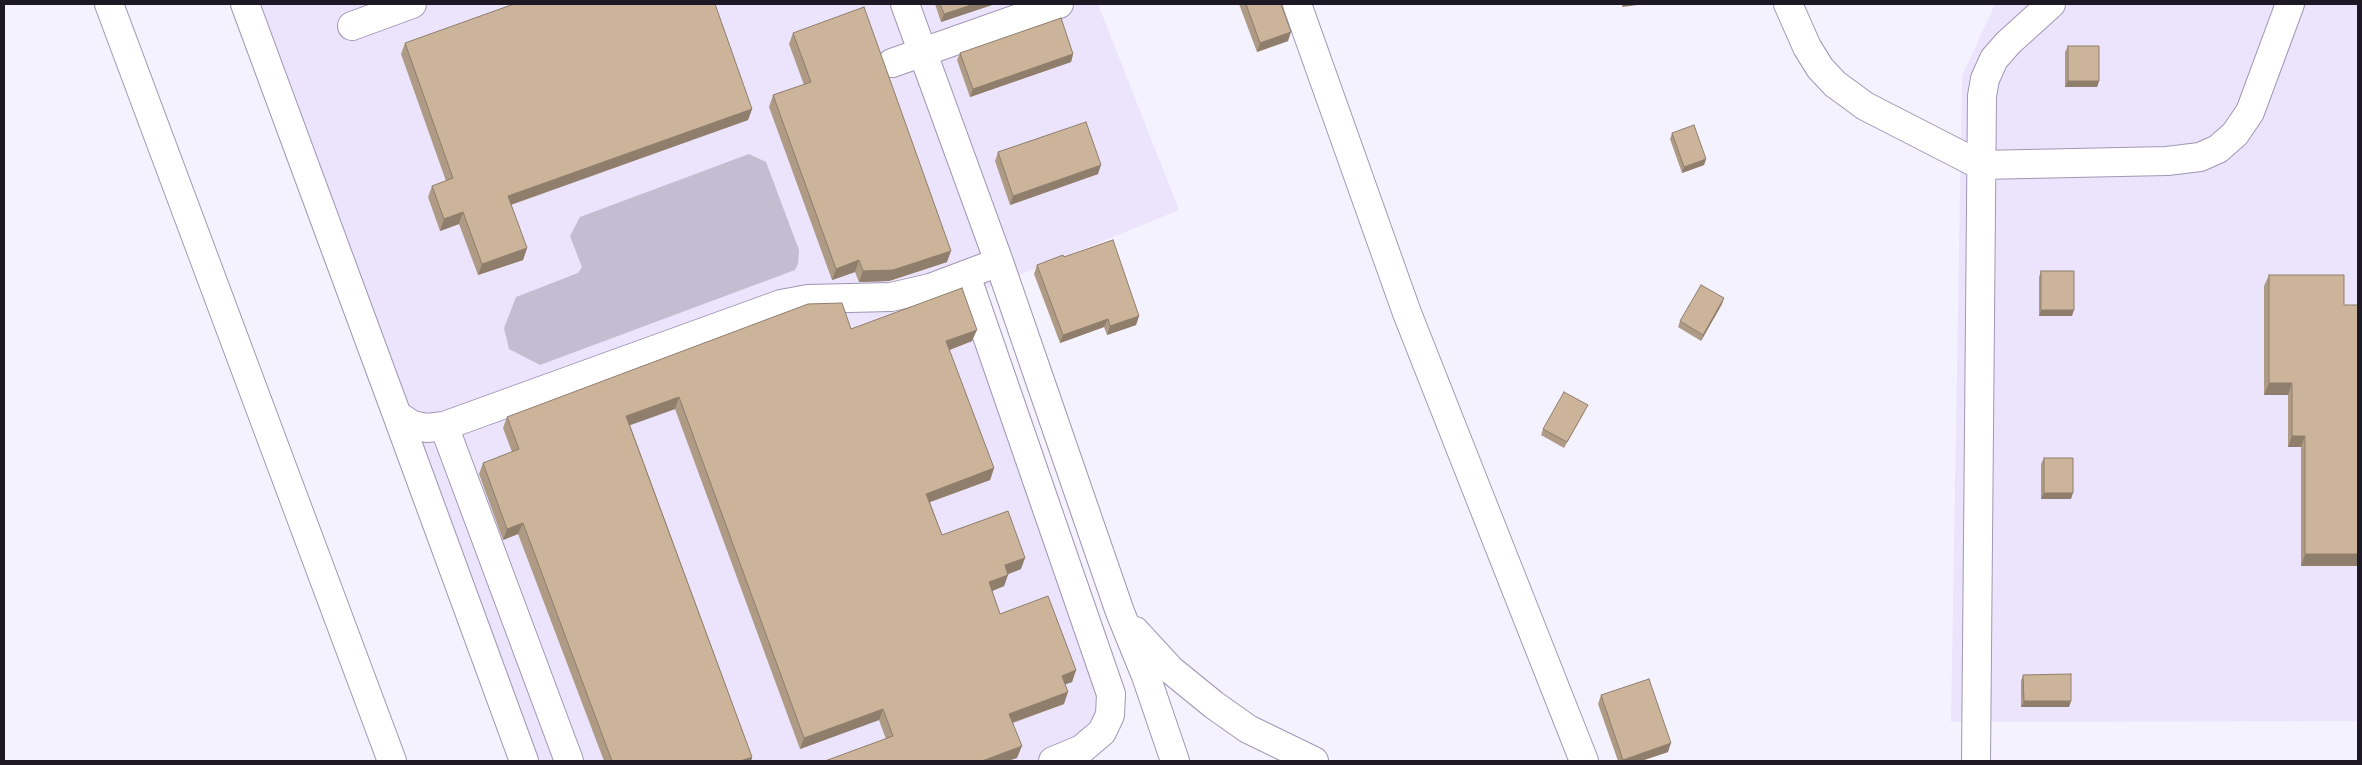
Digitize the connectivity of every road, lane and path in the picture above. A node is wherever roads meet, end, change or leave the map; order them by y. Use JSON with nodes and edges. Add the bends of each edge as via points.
{"nodes":[{"id":1,"x":109,"y":4,"type":"edge"},
{"id":2,"x":244,"y":4,"type":"edge"},
{"id":3,"x":412,"y":4,"type":"edge"},
{"id":4,"x":905,"y":4,"type":"edge"},
{"id":5,"x":1059,"y":4,"type":"edge"},
{"id":6,"x":1297,"y":4,"type":"edge"},
{"id":7,"x":1788,"y":4,"type":"edge"},
{"id":8,"x":2051,"y":4,"type":"edge"},
{"id":9,"x":2290,"y":4,"type":"edge"},
{"id":10,"x":352,"y":26,"type":"dead end"},
{"id":11,"x":924,"y":53,"type":"junction"},
{"id":12,"x":892,"y":63,"type":"dead end"},
{"id":13,"x":1980,"y":166,"type":"junction"},
{"id":14,"x":999,"y":262,"type":"junction"},
{"id":15,"x":966,"y":275,"type":"junction"},
{"id":16,"x":397,"y":415,"type":"junction"},
{"id":17,"x":444,"y":426,"type":"junction"},
{"id":18,"x":1120,"y":612,"type":"junction"},
{"id":19,"x":392,"y":761,"type":"edge"},
{"id":20,"x":524,"y":761,"type":"edge"},
{"id":21,"x":569,"y":761,"type":"edge"},
{"id":22,"x":1053,"y":761,"type":"edge"},
{"id":23,"x":1175,"y":761,"type":"edge"},
{"id":24,"x":1314,"y":761,"type":"edge"},
{"id":25,"x":1584,"y":761,"type":"edge"},
{"id":26,"x":1976,"y":761,"type":"edge"}],
"edges":[{"from":1,"to":19,"type":"lane"},
{"from":2,"to":16,"type":"lane"},
{"from":3,"to":10,"type":"lane"},
{"from":4,"to":11,"type":"lane"},
{"from":5,"to":11,"type":"lane"},
{"from":6,"to":25,"type":"lane","via":[[1407,313]]},
{"from":7,"to":13,"type":"lane","via":[[1811,53],[1839,88],[1865,106]]},
{"from":8,"to":13,"type":"lane","via":[[2000,51],[1990,67],[1982,96]]},
{"from":9,"to":13,"type":"lane","via":[[2250,112],[2235,134],[2218,149],[2200,157],[2167,161]]},
{"from":11,"to":12,"type":"lane"},
{"from":11,"to":14,"type":"lane"},
{"from":13,"to":26,"type":"lane"},
{"from":14,"to":15,"type":"lane"},
{"from":14,"to":18,"type":"lane"},
{"from":15,"to":17,"type":"lane","via":[[891,297],[808,299],[781,304]]},
{"from":15,"to":22,"type":"lane","via":[[1111,694],[1110,715],[1102,732],[1082,749]]},
{"from":16,"to":17,"type":"lane","via":[[420,427]]},
{"from":16,"to":20,"type":"lane"},
{"from":17,"to":21,"type":"lane"},
{"from":18,"to":23,"type":"lane"},
{"from":18,"to":24,"type":"lane","via":[[1146,645],[1195,690],[1248,729]]}]}
